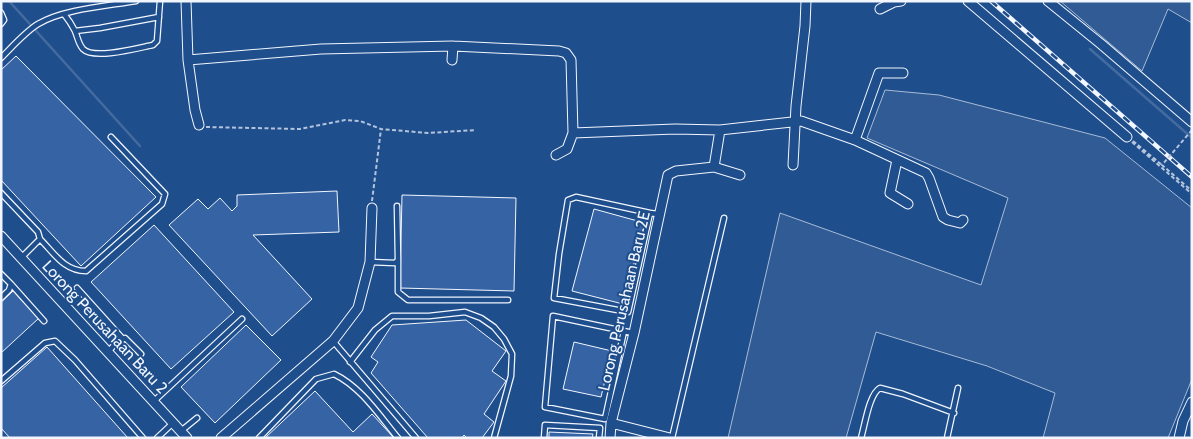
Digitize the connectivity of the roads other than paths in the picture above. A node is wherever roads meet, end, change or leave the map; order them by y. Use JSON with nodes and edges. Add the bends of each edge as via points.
{"nodes":[{"id":1,"x":136,"y":1,"type":"edge"},
{"id":2,"x":160,"y":1,"type":"edge"},
{"id":3,"x":186,"y":1,"type":"edge"},
{"id":4,"x":806,"y":1,"type":"edge"},
{"id":5,"x":901,"y":1,"type":"edge"},
{"id":6,"x":968,"y":1,"type":"edge"},
{"id":7,"x":1048,"y":1,"type":"edge"},
{"id":8,"x":880,"y":9,"type":"dead end"},
{"id":9,"x":1,"y":13,"type":"edge"},
{"id":10,"x":64,"y":14,"type":"junction"},
{"id":11,"x":159,"y":17,"type":"junction"},
{"id":12,"x":1,"y":24,"type":"edge"},
{"id":13,"x":75,"y":31,"type":"junction"},
{"id":14,"x":452,"y":46,"type":"junction"},
{"id":15,"x":1,"y":58,"type":"edge"},
{"id":16,"x":188,"y":60,"type":"junction"},
{"id":17,"x":452,"y":60,"type":"dead end"},
{"id":18,"x":903,"y":73,"type":"dead end"},
{"id":19,"x":796,"y":120,"type":"junction"},
{"id":20,"x":1192,"y":122,"type":"edge"},
{"id":21,"x":199,"y":125,"type":"road end"},
{"id":22,"x":720,"y":130,"type":"junction"},
{"id":23,"x":573,"y":133,"type":"junction"},
{"id":24,"x":111,"y":137,"type":"dead end"},
{"id":25,"x":1127,"y":137,"type":"road end"},
{"id":26,"x":855,"y":140,"type":"junction"},
{"id":27,"x":556,"y":155,"type":"dead end"},
{"id":28,"x":898,"y":160,"type":"junction"},
{"id":29,"x":793,"y":164,"type":"dead end"},
{"id":30,"x":714,"y":167,"type":"junction"},
{"id":31,"x":740,"y":175,"type":"dead end"},
{"id":32,"x":1,"y":193,"type":"edge"},
{"id":33,"x":908,"y":204,"type":"dead end"},
{"id":34,"x":397,"y":206,"type":"dead end"},
{"id":35,"x":372,"y":208,"type":"road end"},
{"id":36,"x":654,"y":214,"type":"junction"},
{"id":37,"x":724,"y":218,"type":"dead end"},
{"id":38,"x":964,"y":220,"type":"dead end"},
{"id":39,"x":1,"y":236,"type":"edge"},
{"id":40,"x":40,"y":239,"type":"junction"},
{"id":41,"x":21,"y":258,"type":"junction"},
{"id":42,"x":398,"y":260,"type":"junction"},
{"id":43,"x":370,"y":262,"type":"junction"},
{"id":44,"x":1,"y":274,"type":"edge"},
{"id":45,"x":11,"y":284,"type":"junction"},
{"id":46,"x":77,"y":288,"type":"dead end"},
{"id":47,"x":1,"y":298,"type":"edge"},
{"id":48,"x":508,"y":300,"type":"dead end"},
{"id":49,"x":242,"y":319,"type":"dead end"},
{"id":50,"x":44,"y":321,"type":"dead end"},
{"id":51,"x":629,"y":332,"type":"junction"},
{"id":52,"x":123,"y":338,"type":"junction"},
{"id":53,"x":333,"y":341,"type":"junction"},
{"id":54,"x":108,"y":352,"type":"junction"},
{"id":55,"x":141,"y":354,"type":"dead end"},
{"id":56,"x":350,"y":362,"type":"junction"},
{"id":57,"x":1,"y":381,"type":"edge"},
{"id":58,"x":958,"y":388,"type":"dead end"},
{"id":59,"x":154,"y":402,"type":"junction"},
{"id":60,"x":1192,"y":402,"type":"edge"},
{"id":61,"x":954,"y":413,"type":"junction"},
{"id":62,"x":197,"y":418,"type":"dead end"},
{"id":63,"x":173,"y":423,"type":"junction"},
{"id":64,"x":611,"y":424,"type":"junction"},
{"id":65,"x":184,"y":435,"type":"edge"},
{"id":66,"x":144,"y":438,"type":"edge"},
{"id":67,"x":157,"y":438,"type":"edge"},
{"id":68,"x":221,"y":438,"type":"edge"},
{"id":69,"x":259,"y":438,"type":"edge"},
{"id":70,"x":398,"y":438,"type":"edge"},
{"id":71,"x":416,"y":438,"type":"edge"},
{"id":72,"x":494,"y":438,"type":"edge"},
{"id":73,"x":544,"y":438,"type":"edge"},
{"id":74,"x":599,"y":438,"type":"edge"},
{"id":75,"x":610,"y":438,"type":"edge"},
{"id":76,"x":671,"y":438,"type":"edge"},
{"id":77,"x":861,"y":438,"type":"edge"},
{"id":78,"x":947,"y":438,"type":"edge"},
{"id":79,"x":1179,"y":438,"type":"edge"}],
"edges":[{"from":1,"to":10,"type":"lane"},
{"from":2,"to":11,"type":"lane"},
{"from":3,"to":16,"type":"street"},
{"from":4,"to":19,"type":"street"},
{"from":5,"to":8,"type":"street"},
{"from":6,"to":25,"type":"street"},
{"from":7,"to":20,"type":"street"},
{"from":9,"to":12,"type":"lane","via":[[4,20]]},
{"from":10,"to":13,"type":"lane"},
{"from":10,"to":15,"type":"lane","via":[[37,25]]},
{"from":11,"to":13,"type":"lane"},
{"from":11,"to":13,"type":"lane","via":[[157,40],[153,45],[134,49],[104,53],[85,51]]},
{"from":14,"to":16,"type":"street","via":[[321,49]]},
{"from":14,"to":17,"type":"street"},
{"from":14,"to":23,"type":"street","via":[[566,53],[571,60]]},
{"from":16,"to":21,"type":"street"},
{"from":18,"to":26,"type":"street","via":[[884,72],[876,76]]},
{"from":19,"to":22,"type":"street"},
{"from":19,"to":26,"type":"street"},
{"from":19,"to":29,"type":"street"},
{"from":22,"to":23,"type":"street"},
{"from":22,"to":30,"type":"street"},
{"from":23,"to":27,"type":"street","via":[[567,149]]},
{"from":24,"to":40,"type":"lane","via":[[165,194],[162,204],[86,271],[65,266]]},
{"from":26,"to":28,"type":"street"},
{"from":28,"to":33,"type":"street","via":[[890,193]]},
{"from":28,"to":38,"type":"street","via":[[926,173],[943,217],[960,223]]},
{"from":30,"to":31,"type":"street"},
{"from":30,"to":36,"type":"street","name":"Lorong Perusahaan Baru 2E","via":[[671,173]]},
{"from":32,"to":40,"type":"lane","via":[[38,232]]},
{"from":34,"to":42,"type":"lane"},
{"from":35,"to":43,"type":"street"},
{"from":36,"to":36,"type":"lane","via":[[628,312],[554,298],[568,200],[576,197]]},
{"from":36,"to":51,"type":"street","name":"Lorong Perusahaan Baru 2E"},
{"from":37,"to":76,"type":"lane"},
{"from":39,"to":41,"type":"street","name":"Lorong Perusahaan Baru 2"},
{"from":40,"to":41,"type":"lane"},
{"from":41,"to":54,"type":"street","name":"Lorong Perusahaan Baru 2"},
{"from":42,"to":43,"type":"lane","via":[[395,263]]},
{"from":42,"to":48,"type":"lane","via":[[398,292],[408,300]]},
{"from":43,"to":53,"type":"street","via":[[358,308]]},
{"from":44,"to":45,"type":"lane"},
{"from":45,"to":47,"type":"lane"},
{"from":45,"to":50,"type":"lane"},
{"from":46,"to":52,"type":"lane"},
{"from":49,"to":59,"type":"lane"},
{"from":51,"to":51,"type":"lane","via":[[605,419],[546,407],[553,316]]},
{"from":51,"to":64,"type":"street","name":"Lorong Perusahaan Baru 2E"},
{"from":52,"to":54,"type":"lane"},
{"from":52,"to":55,"type":"lane"},
{"from":53,"to":56,"type":"lane"},
{"from":53,"to":68,"type":"street"},
{"from":54,"to":59,"type":"street","name":"Lorong Perusahaan Baru 2"},
{"from":56,"to":71,"type":"lane"},
{"from":56,"to":72,"type":"lane","via":[[375,330],[392,316],[465,312],[481,318],[494,327],[512,354],[511,376]]},
{"from":57,"to":66,"type":"lane","via":[[45,343],[55,341]]},
{"from":58,"to":61,"type":"lane"},
{"from":59,"to":63,"type":"street","name":"Lorong Perusahaan Baru 2"},
{"from":60,"to":79,"type":"street"},
{"from":61,"to":77,"type":"lane","via":[[880,388],[876,390]]},
{"from":61,"to":78,"type":"lane"},
{"from":62,"to":65,"type":"lane"},
{"from":63,"to":65,"type":"street","name":"Lorong Perusahaan Baru 2"},
{"from":63,"to":67,"type":"lane"},
{"from":64,"to":75,"type":"street","name":"Lorong Perusahaan Baru 2E"},
{"from":64,"to":76,"type":"street"},
{"from":69,"to":70,"type":"lane","via":[[316,379],[334,374],[346,380],[363,397]]},
{"from":73,"to":74,"type":"lane","via":[[545,425],[600,428]]}]}
